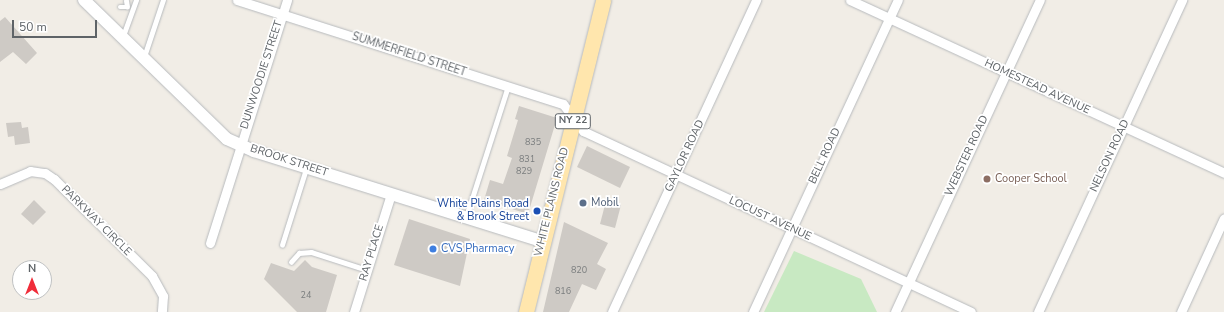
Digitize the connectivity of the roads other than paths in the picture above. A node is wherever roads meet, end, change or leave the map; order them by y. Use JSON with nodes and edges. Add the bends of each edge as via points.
{"nodes":[{"id":1,"x":84,"y":0,"type":"edge"},
{"id":2,"x":136,"y":0,"type":"edge"},
{"id":3,"x":163,"y":0,"type":"edge"},
{"id":4,"x":237,"y":0,"type":"edge"},
{"id":5,"x":287,"y":0,"type":"edge"},
{"id":6,"x":602,"y":0,"type":"edge"},
{"id":7,"x":756,"y":0,"type":"edge"},
{"id":8,"x":850,"y":0,"type":"edge"},
{"id":9,"x":898,"y":0,"type":"edge"},
{"id":10,"x":1040,"y":0,"type":"edge"},
{"id":11,"x":1182,"y":0,"type":"edge"},
{"id":12,"x":126,"y":1,"type":"edge"},
{"id":13,"x":127,"y":6,"type":"junction"},
{"id":14,"x":120,"y":7,"type":"dead end"},
{"id":15,"x":132,"y":11,"type":"junction"},
{"id":16,"x":282,"y":14,"type":"junction"},
{"id":17,"x":889,"y":18,"type":"junction"},
{"id":18,"x":123,"y":38,"type":"junction"},
{"id":19,"x":144,"y":59,"type":"junction"},
{"id":20,"x":1006,"y":72,"type":"junction"},
{"id":21,"x":508,"y":86,"type":"junction"},
{"id":22,"x":573,"y":121,"type":"junction"},
{"id":23,"x":1123,"y":127,"type":"junction"},
{"id":24,"x":240,"y":145,"type":"junction"},
{"id":25,"x":307,"y":167,"type":"junction"},
{"id":26,"x":1224,"y":173,"type":"edge"},
{"id":27,"x":676,"y":175,"type":"junction"},
{"id":28,"x":0,"y":184,"type":"edge"},
{"id":29,"x":391,"y":194,"type":"junction"},
{"id":30,"x":466,"y":217,"type":"junction"},
{"id":31,"x":1224,"y":218,"type":"edge"},
{"id":32,"x":791,"y":228,"type":"junction"},
{"id":33,"x":542,"y":241,"type":"junction"},
{"id":34,"x":210,"y":243,"type":"dead end"},
{"id":35,"x":282,"y":245,"type":"dead end"},
{"id":36,"x":291,"y":262,"type":"dead end"},
{"id":37,"x":367,"y":270,"type":"junction"},
{"id":38,"x":908,"y":283,"type":"junction"},
{"id":39,"x":162,"y":312,"type":"edge"},
{"id":40,"x":354,"y":312,"type":"edge"},
{"id":41,"x":526,"y":312,"type":"edge"},
{"id":42,"x":612,"y":312,"type":"edge"},
{"id":43,"x":752,"y":312,"type":"edge"},
{"id":44,"x":894,"y":312,"type":"edge"},
{"id":45,"x":971,"y":312,"type":"edge"},
{"id":46,"x":1038,"y":312,"type":"edge"},
{"id":47,"x":1181,"y":312,"type":"edge"}],
"edges":[{"from":1,"to":18,"type":"street","name":"BROOK STREET"},
{"from":2,"to":15,"type":"lane"},
{"from":3,"to":19,"type":"lane"},
{"from":4,"to":16,"type":"street","name":"SUMMERFIELD STREET"},
{"from":5,"to":16,"type":"street","name":"DUNWOODIE STREET"},
{"from":6,"to":22,"type":"main road","name":"WHITE PLAINS ROAD","number":"NY 22"},
{"from":7,"to":27,"type":"street","name":"GAYLOR ROAD"},
{"from":8,"to":17,"type":"street","name":"HOMESTEAD AVENUE"},
{"from":9,"to":17,"type":"street","name":"BELL ROAD"},
{"from":10,"to":20,"type":"street","name":"WEBSTER ROAD"},
{"from":11,"to":23,"type":"street","name":"NELSON ROAD"},
{"from":12,"to":13,"type":"lane"},
{"from":13,"to":14,"type":"lane"},
{"from":13,"to":15,"type":"lane"},
{"from":15,"to":18,"type":"lane"},
{"from":16,"to":21,"type":"street","name":"SUMMERFIELD STREET"},
{"from":16,"to":24,"type":"street","name":"DUNWOODIE STREET"},
{"from":17,"to":20,"type":"street","name":"HOMESTEAD AVENUE"},
{"from":17,"to":32,"type":"street","name":"BELL ROAD"},
{"from":18,"to":19,"type":"street","name":"BROOK STREET"},
{"from":19,"to":24,"type":"street","name":"BROOK STREET","via":[[218,131]]},
{"from":20,"to":23,"type":"street","name":"HOMESTEAD AVENUE"},
{"from":20,"to":38,"type":"street","name":"WEBSTER ROAD"},
{"from":21,"to":22,"type":"street","name":"SUMMERFIELD STREET","via":[[563,104]]},
{"from":21,"to":30,"type":"lane"},
{"from":22,"to":27,"type":"street","name":"LOCUST AVENUE","via":[[583,131]]},
{"from":22,"to":33,"type":"main road","name":"WHITE PLAINS ROAD","number":"NY 22"},
{"from":23,"to":26,"type":"street","name":"HOMESTEAD AVENUE"},
{"from":23,"to":46,"type":"street","name":"NELSON ROAD"},
{"from":24,"to":25,"type":"street","name":"BROOK STREET"},
{"from":24,"to":34,"type":"street","name":"DUNWOODIE STREET"},
{"from":25,"to":29,"type":"street","name":"BROOK STREET"},
{"from":25,"to":35,"type":"lane"},
{"from":27,"to":32,"type":"street","name":"LOCUST AVENUE"},
{"from":27,"to":42,"type":"street","name":"GAYLOR ROAD"},
{"from":28,"to":39,"type":"street","name":"PARKWAY CIRCLE","via":[[30,171],[45,173],[54,179],[152,276],[163,296]]},
{"from":29,"to":30,"type":"street","name":"BROOK STREET"},
{"from":29,"to":37,"type":"street","name":"RAY PLACE"},
{"from":30,"to":33,"type":"street","name":"BROOK STREET"},
{"from":31,"to":47,"type":"street"},
{"from":32,"to":38,"type":"street","name":"LOCUST AVENUE"},
{"from":32,"to":43,"type":"street","name":"BELL ROAD"},
{"from":33,"to":41,"type":"main road","name":"WHITE PLAINS ROAD","number":"NY 22"},
{"from":36,"to":37,"type":"lane","via":[[299,254],[311,252]]},
{"from":37,"to":40,"type":"street","name":"RAY PLACE"},
{"from":38,"to":44,"type":"street","name":"WEBSTER ROAD"},
{"from":38,"to":45,"type":"street","name":"LOCUST AVENUE"}]}
